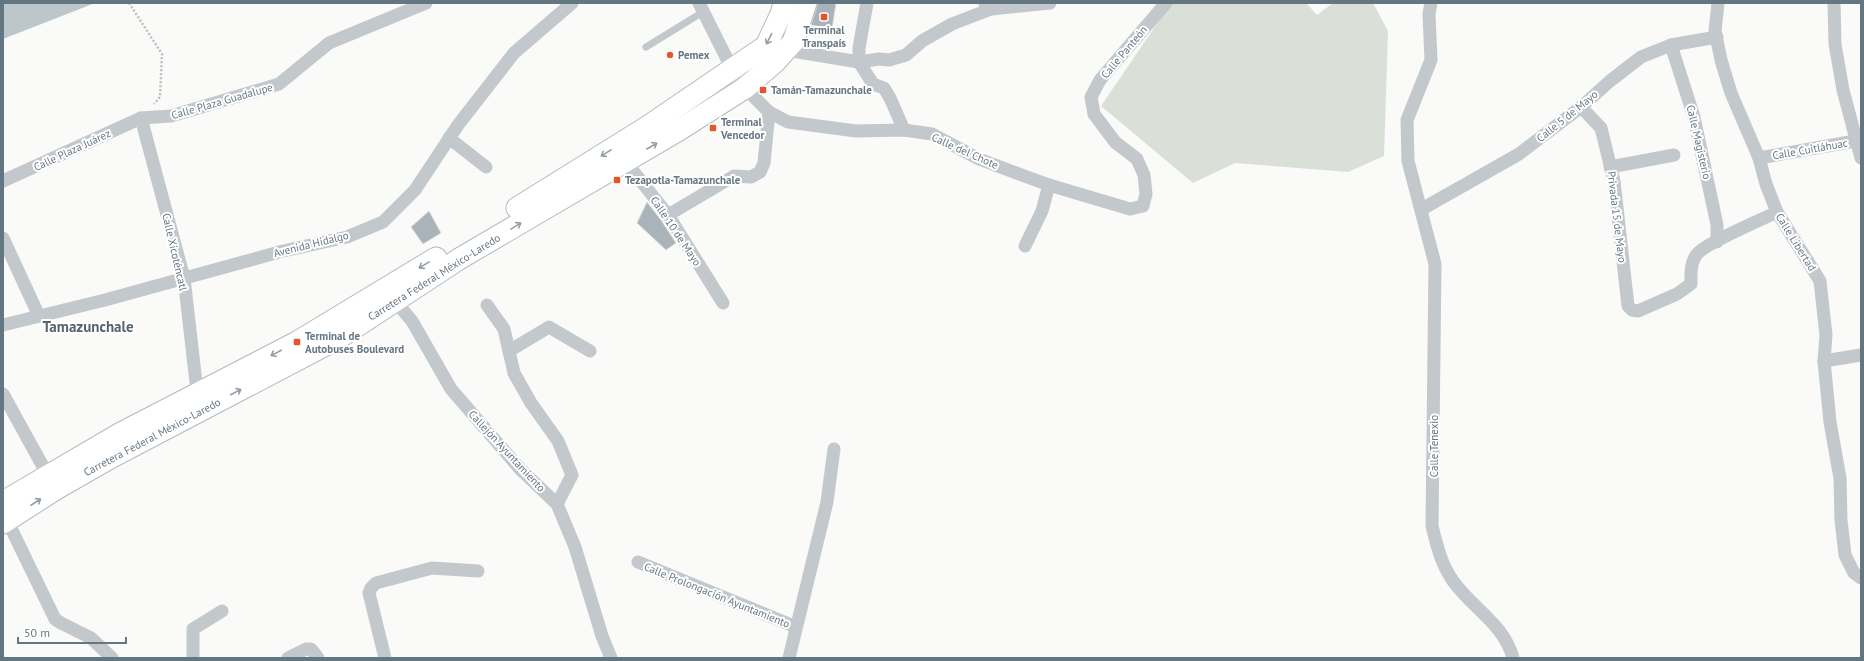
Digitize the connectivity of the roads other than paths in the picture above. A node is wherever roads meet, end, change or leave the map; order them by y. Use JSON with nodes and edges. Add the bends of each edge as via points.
{"nodes":[{"id":1,"x":426,"y":3,"type":"edge"},
{"id":2,"x":572,"y":3,"type":"edge"},
{"id":3,"x":784,"y":3,"type":"edge"},
{"id":4,"x":806,"y":3,"type":"edge"},
{"id":5,"x":867,"y":3,"type":"edge"},
{"id":6,"x":1050,"y":3,"type":"edge"},
{"id":7,"x":1166,"y":3,"type":"edge"},
{"id":8,"x":1431,"y":3,"type":"edge"},
{"id":9,"x":1718,"y":3,"type":"edge"},
{"id":10,"x":1834,"y":3,"type":"edge"},
{"id":11,"x":988,"y":6,"type":"edge"},
{"id":12,"x":701,"y":7,"type":"edge"},
{"id":13,"x":1716,"y":37,"type":"junction"},
{"id":14,"x":1671,"y":45,"type":"junction"},
{"id":15,"x":646,"y":47,"type":"dead end"},
{"id":16,"x":786,"y":50,"type":"junction"},
{"id":17,"x":859,"y":62,"type":"junction"},
{"id":18,"x":732,"y":69,"type":"junction"},
{"id":19,"x":745,"y":88,"type":"junction"},
{"id":20,"x":1581,"y":107,"type":"junction"},
{"id":21,"x":769,"y":112,"type":"junction"},
{"id":22,"x":141,"y":118,"type":"junction"},
{"id":23,"x":904,"y":130,"type":"junction"},
{"id":24,"x":449,"y":138,"type":"junction"},
{"id":25,"x":1859,"y":140,"type":"edge"},
{"id":26,"x":1674,"y":155,"type":"dead end"},
{"id":27,"x":1759,"y":158,"type":"junction"},
{"id":28,"x":1861,"y":158,"type":"edge"},
{"id":29,"x":626,"y":161,"type":"junction"},
{"id":30,"x":486,"y":167,"type":"dead end"},
{"id":31,"x":1610,"y":167,"type":"junction"},
{"id":32,"x":3,"y":181,"type":"edge"},
{"id":33,"x":1049,"y":185,"type":"junction"},
{"id":34,"x":1142,"y":206,"type":"joint"},
{"id":35,"x":1422,"y":209,"type":"junction"},
{"id":36,"x":1777,"y":212,"type":"junction"},
{"id":37,"x":668,"y":215,"type":"junction"},
{"id":38,"x":3,"y":238,"type":"edge"},
{"id":39,"x":1717,"y":242,"type":"junction"},
{"id":40,"x":1025,"y":246,"type":"dead end"},
{"id":41,"x":455,"y":253,"type":"junction"},
{"id":42,"x":184,"y":278,"type":"junction"},
{"id":43,"x":395,"y":301,"type":"junction"},
{"id":44,"x":724,"y":303,"type":"dead end"},
{"id":45,"x":487,"y":305,"type":"dead end"},
{"id":46,"x":38,"y":316,"type":"junction"},
{"id":47,"x":3,"y":325,"type":"edge"},
{"id":48,"x":509,"y":351,"type":"junction"},
{"id":49,"x":590,"y":351,"type":"dead end"},
{"id":50,"x":1861,"y":355,"type":"edge"},
{"id":51,"x":1824,"y":361,"type":"junction"},
{"id":52,"x":3,"y":394,"type":"edge"},
{"id":53,"x":198,"y":403,"type":"junction"},
{"id":54,"x":834,"y":450,"type":"dead end"},
{"id":55,"x":52,"y":482,"type":"junction"},
{"id":56,"x":557,"y":504,"type":"junction"},
{"id":57,"x":4,"y":515,"type":"edge"},
{"id":58,"x":638,"y":562,"type":"dead end"},
{"id":59,"x":478,"y":571,"type":"dead end"},
{"id":60,"x":1861,"y":578,"type":"edge"},
{"id":61,"x":222,"y":611,"type":"dead end"},
{"id":62,"x":796,"y":627,"type":"junction"},
{"id":63,"x":112,"y":658,"type":"edge"},
{"id":64,"x":193,"y":658,"type":"edge"},
{"id":65,"x":288,"y":658,"type":"edge"},
{"id":66,"x":318,"y":658,"type":"edge"},
{"id":67,"x":385,"y":658,"type":"edge"},
{"id":68,"x":611,"y":658,"type":"edge"},
{"id":69,"x":789,"y":658,"type":"edge"},
{"id":70,"x":1513,"y":658,"type":"edge"}],
"edges":[{"from":1,"to":22,"type":"street","name":"Calle Plaza Guadalupe","via":[[329,43],[279,84],[171,116]]},
{"from":2,"to":24,"type":"street","name":"Avenida Hidalgo","via":[[514,53]]},
{"from":3,"to":18,"type":"main road","name":"Carretera Federal México-Laredo","one_way":true,"via":[[766,46]]},
{"from":4,"to":16,"type":"main road","name":"Carretera Federal México-Laredo","via":[[792,42]]},
{"from":5,"to":17,"type":"street","via":[[858,48]]},
{"from":6,"to":11,"type":"street"},
{"from":7,"to":34,"type":"street","name":"Calle Panteón","via":[[1100,80],[1091,97],[1094,114],[1115,142],[1137,159],[1144,175],[1146,194]]},
{"from":8,"to":35,"type":"street","name":"Calle Tenexio","via":[[1431,60],[1407,120],[1408,161]]},
{"from":9,"to":13,"type":"street","name":"Calle Libertad"},
{"from":10,"to":25,"type":"street","via":[[1835,44],[1844,90]]},
{"from":11,"to":17,"type":"street","via":[[922,41],[906,55],[889,60]]},
{"from":12,"to":15,"type":"lane"},
{"from":12,"to":18,"type":"street","name":"Calle del Chote"},
{"from":13,"to":14,"type":"street","name":"Calle 5 de Mayo"},
{"from":13,"to":27,"type":"street","name":"Calle Libertad","via":[[1731,93]]},
{"from":14,"to":20,"type":"street","name":"Calle 5 de Mayo","via":[[1641,57]]},
{"from":14,"to":39,"type":"street","name":"Calle Magisterio","via":[[1694,117],[1717,226]]},
{"from":16,"to":17,"type":"street"},
{"from":16,"to":19,"type":"main road","name":"Carretera Federal México-Laredo"},
{"from":17,"to":23,"type":"street","via":[[874,84],[884,88]]},
{"from":18,"to":19,"type":"street","name":"Calle del Chote"},
{"from":18,"to":41,"type":"main road","name":"Carretera Federal México-Laredo","one_way":true},
{"from":19,"to":21,"type":"street","name":"Calle del Chote"},
{"from":29,"to":19,"type":"main road","name":"Carretera Federal México-Laredo","one_way":true},
{"from":20,"to":31,"type":"street","name":"Privada 15 de Mayo","via":[[1601,128]]},
{"from":20,"to":35,"type":"street","name":"Calle 5 de Mayo","via":[[1519,154]]},
{"from":21,"to":23,"type":"street","name":"Calle del Chote","via":[[788,122],[856,131]]},
{"from":21,"to":37,"type":"street","via":[[764,163],[760,172],[751,177],[734,176]]},
{"from":22,"to":32,"type":"street","name":"Calle Plaza Juárez"},
{"from":22,"to":42,"type":"street","name":"Calle Xicoténcatl"},
{"from":23,"to":33,"type":"street","name":"Calle del Chote","via":[[932,134],[979,159]]},
{"from":24,"to":30,"type":"street"},
{"from":24,"to":42,"type":"street","name":"Avenida Hidalgo","via":[[415,190],[383,222],[347,237],[283,251]]},
{"from":25,"to":27,"type":"street","name":"Calle Cuitláhuac"},
{"from":25,"to":28,"type":"street"},
{"from":26,"to":31,"type":"street"},
{"from":27,"to":36,"type":"street","name":"Calle Libertad"},
{"from":29,"to":37,"type":"street","name":"Calle 10 de Mayo"},
{"from":41,"to":29,"type":"main road","name":"Carretera Federal México-Laredo","one_way":true},
{"from":31,"to":39,"type":"street","name":"Privada 15 de Mayo","via":[[1614,181],[1628,306],[1632,310],[1638,311],[1677,294],[1691,284],[1691,268],[1697,254]]},
{"from":33,"to":34,"type":"street","name":"Calle del Chote","via":[[1130,209]]},
{"from":33,"to":40,"type":"street","via":[[1042,211]]},
{"from":35,"to":70,"type":"street","name":"Calle Tenexio","via":[[1435,264],[1432,526],[1440,558],[1453,581],[1495,624],[1510,648]]},
{"from":36,"to":39,"type":"street"},
{"from":36,"to":51,"type":"street","name":"Calle Libertad","via":[[1820,281],[1826,335]]},
{"from":37,"to":44,"type":"street","name":"Calle 10 de Mayo"},
{"from":38,"to":46,"type":"street"},
{"from":41,"to":43,"type":"main road","name":"Carretera Federal México-Laredo"},
{"from":41,"to":53,"type":"main road","name":"Carretera Federal México-Laredo","one_way":true,"via":[[297,342]]},
{"from":42,"to":46,"type":"street","name":"Avenida Hidalgo"},
{"from":42,"to":53,"type":"street","name":"Calle Xicoténcatl"},
{"from":53,"to":43,"type":"main road","name":"Carretera Federal México-Laredo","one_way":true,"via":[[338,338]]},
{"from":43,"to":56,"type":"street","name":"Callejón Ayuntamiento","via":[[412,321],[451,389],[520,469]]},
{"from":45,"to":48,"type":"street","via":[[504,329]]},
{"from":46,"to":47,"type":"street","name":"Avenida Hidalgo"},
{"from":48,"to":49,"type":"street","via":[[549,327]]},
{"from":48,"to":56,"type":"street","via":[[514,373],[531,403],[558,441],[572,475]]},
{"from":50,"to":51,"type":"street"},
{"from":51,"to":60,"type":"street","name":"Calle Libertad","via":[[1830,422],[1840,478],[1845,555],[1854,573]]},
{"from":52,"to":55,"type":"street"},
{"from":53,"to":55,"type":"main road","name":"Carretera Federal México-Laredo","via":[[112,457]]},
{"from":54,"to":62,"type":"street","via":[[827,502]]},
{"from":55,"to":57,"type":"main road","name":"Carretera Federal México-Laredo"},
{"from":56,"to":68,"type":"street","name":"Callejón Ayuntamiento"},
{"from":57,"to":63,"type":"street","via":[[55,619],[91,638]]},
{"from":58,"to":62,"type":"street","name":"Calle Prolongación Ayuntamiento"},
{"from":59,"to":67,"type":"street","via":[[432,568],[376,583],[369,593]]},
{"from":61,"to":64,"type":"street","via":[[193,629]]},
{"from":62,"to":69,"type":"street"},
{"from":65,"to":66,"type":"street","via":[[306,649],[311,649]]}]}
